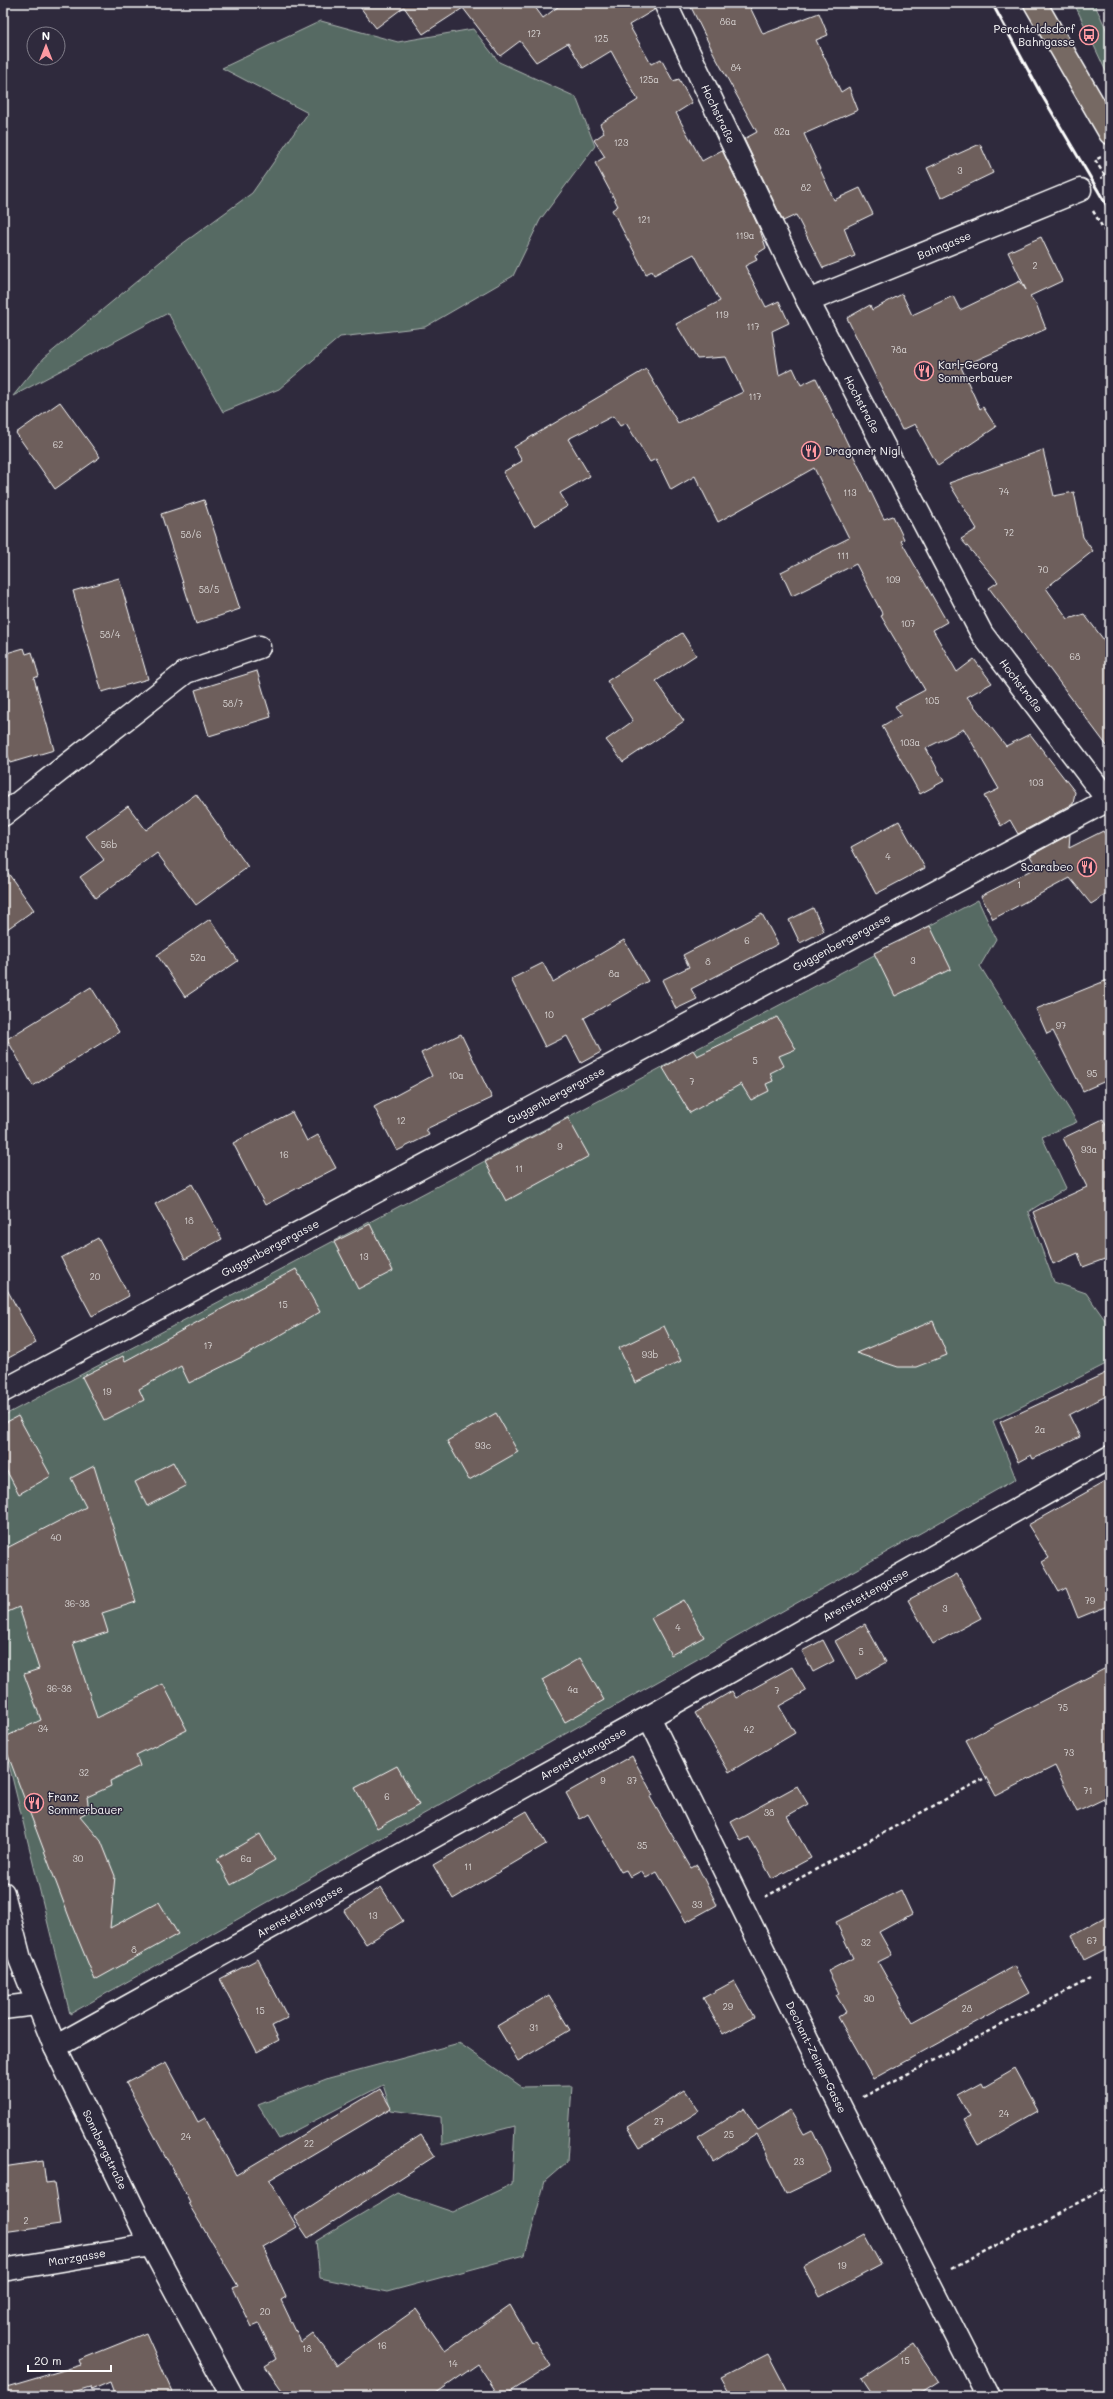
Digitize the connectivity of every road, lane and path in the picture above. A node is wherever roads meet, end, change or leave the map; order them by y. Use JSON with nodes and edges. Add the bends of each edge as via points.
{"nodes":[{"id":1,"x":665,"y":3,"type":"edge"},
{"id":2,"x":1035,"y":3,"type":"edge"},
{"id":3,"x":1110,"y":133,"type":"edge"},
{"id":4,"x":1080,"y":190,"type":"joint"},
{"id":5,"x":1110,"y":240,"type":"edge"},
{"id":6,"x":808,"y":301,"type":"junction"},
{"id":7,"x":259,"y":647,"type":"dead end"},
{"id":8,"x":1109,"y":801,"type":"edge"},
{"id":9,"x":3,"y":816,"type":"edge"},
{"id":10,"x":3,"y":1391,"type":"edge"},
{"id":11,"x":1110,"y":1457,"type":"edge"},
{"id":12,"x":649,"y":1717,"type":"junction"},
{"id":13,"x":983,"y":1779,"type":"dead end"},
{"id":14,"x":3,"y":1893,"type":"edge"},
{"id":15,"x":744,"y":1908,"type":"junction"},
{"id":16,"x":1090,"y":1979,"type":"dead end"},
{"id":17,"x":36,"y":2004,"type":"junction"},
{"id":18,"x":3,"y":2008,"type":"edge"},
{"id":19,"x":55,"y":2047,"type":"junction"},
{"id":20,"x":841,"y":2108,"type":"junction"},
{"id":21,"x":1110,"y":2186,"type":"edge"},
{"id":22,"x":151,"y":2245,"type":"junction"},
{"id":23,"x":3,"y":2270,"type":"edge"},
{"id":24,"x":928,"y":2280,"type":"junction"},
{"id":25,"x":232,"y":2396,"type":"edge"},
{"id":26,"x":987,"y":2396,"type":"edge"}],
"edges":[{"from":1,"to":6,"type":"street","name":"Hochstraße"},
{"from":2,"to":3,"type":"main road"},
{"from":4,"to":5,"type":"path"},
{"from":4,"to":6,"type":"street","name":"Bahngasse"},
{"from":6,"to":8,"type":"street","name":"Hochstraße","via":[[982,634]]},
{"from":7,"to":9,"type":"street","via":[[186,672]]},
{"from":8,"to":10,"type":"street","name":"Guggenbergergasse"},
{"from":11,"to":12,"type":"street","name":"Arenstettengasse"},
{"from":12,"to":15,"type":"street","name":"Dechant-Zeiner-Gasse"},
{"from":12,"to":19,"type":"street","name":"Arenstettengasse"},
{"from":13,"to":15,"type":"path"},
{"from":14,"to":17,"type":"street","name":"Sonnbergstraße","via":[[20,1959]]},
{"from":15,"to":20,"type":"street","name":"Dechant-Zeiner-Gasse"},
{"from":16,"to":20,"type":"path"},
{"from":17,"to":18,"type":"street"},
{"from":17,"to":19,"type":"street","name":"Sonnbergstraße"},
{"from":19,"to":22,"type":"street","name":"Sonnbergstraße"},
{"from":20,"to":24,"type":"street","name":"Dechant-Zeiner-Gasse"},
{"from":21,"to":24,"type":"path"},
{"from":22,"to":23,"type":"street","name":"Marzgasse"},
{"from":22,"to":25,"type":"street","name":"Sonnbergstraße"},
{"from":24,"to":26,"type":"street","name":"Dechant-Zeiner-Gasse"}]}
